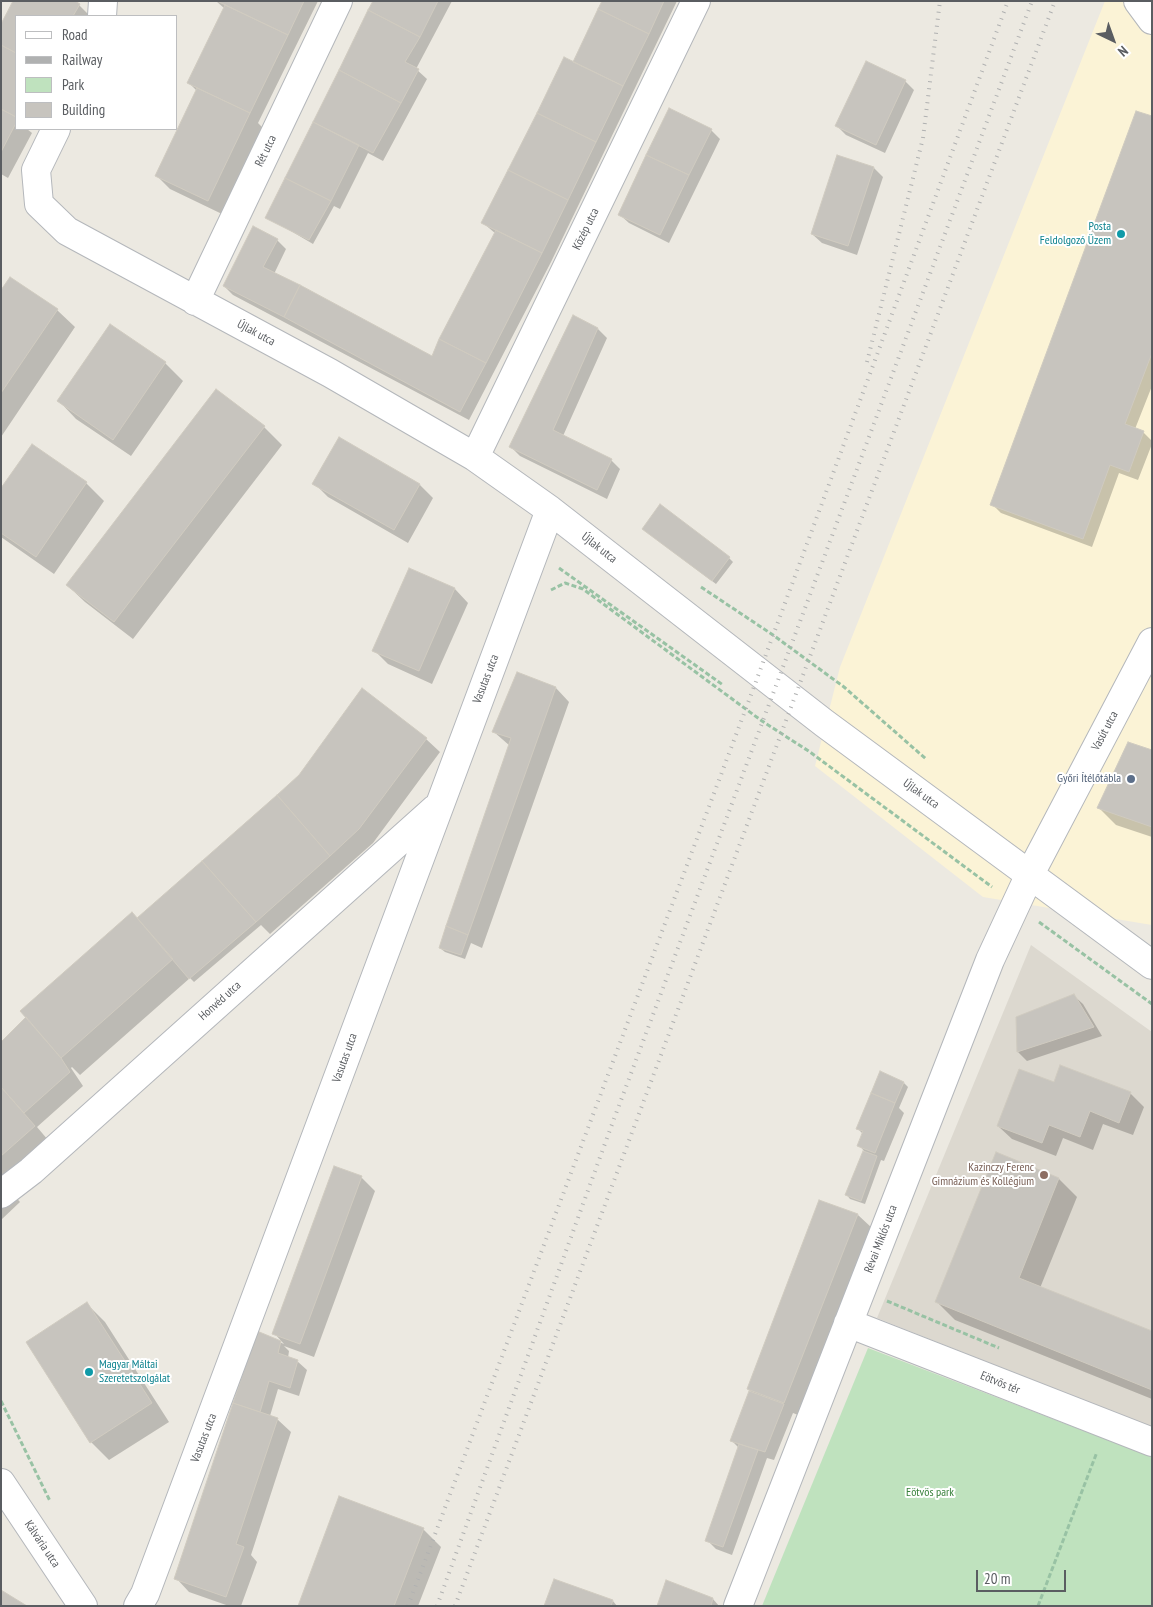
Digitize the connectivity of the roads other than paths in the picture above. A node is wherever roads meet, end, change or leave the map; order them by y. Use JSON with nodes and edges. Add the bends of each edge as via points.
{"nodes":[{"id":1,"x":103,"y":1,"type":"edge"},
{"id":2,"x":338,"y":1,"type":"edge"},
{"id":3,"x":696,"y":1,"type":"edge"},
{"id":4,"x":1138,"y":1,"type":"edge"},
{"id":5,"x":102,"y":15,"type":"edge"},
{"id":6,"x":1152,"y":20,"type":"edge"},
{"id":7,"x":56,"y":130,"type":"edge"},
{"id":8,"x":195,"y":301,"type":"junction"},
{"id":9,"x":475,"y":457,"type":"junction"},
{"id":10,"x":550,"y":510,"type":"junction"},
{"id":11,"x":1152,"y":642,"type":"edge"},
{"id":12,"x":438,"y":807,"type":"junction"},
{"id":13,"x":1030,"y":874,"type":"junction"},
{"id":14,"x":1152,"y":965,"type":"edge"},
{"id":15,"x":1,"y":1194,"type":"edge"},
{"id":16,"x":848,"y":1322,"type":"junction"},
{"id":17,"x":1152,"y":1442,"type":"edge"},
{"id":18,"x":1,"y":1483,"type":"edge"},
{"id":19,"x":84,"y":1606,"type":"edge"},
{"id":20,"x":138,"y":1606,"type":"edge"},
{"id":21,"x":738,"y":1606,"type":"edge"}],
"edges":[{"from":1,"to":5,"type":"street"},
{"from":2,"to":8,"type":"street","name":"Rét utca"},
{"from":3,"to":9,"type":"street","name":"Közép utca"},
{"from":4,"to":6,"type":"street"},
{"from":7,"to":8,"type":"street","name":"Újlak utca","via":[[36,170],[39,204],[67,231]]},
{"from":8,"to":9,"type":"street","name":"Újlak utca","via":[[330,373]]},
{"from":9,"to":10,"type":"street","name":"Újlak utca"},
{"from":10,"to":12,"type":"street","name":"Vasutas utca"},
{"from":10,"to":13,"type":"street","name":"Újlak utca","via":[[824,723]]},
{"from":11,"to":13,"type":"street","name":"Vasút utca"},
{"from":12,"to":15,"type":"street","name":"Honvéd utca","via":[[31,1171]]},
{"from":12,"to":20,"type":"street","name":"Vasutas utca"},
{"from":13,"to":14,"type":"street","name":"Újlak utca"},
{"from":13,"to":16,"type":"street","name":"Révai Miklós utca","via":[[990,960]]},
{"from":16,"to":17,"type":"street","name":"Eötvös tér"},
{"from":16,"to":21,"type":"street","name":"Révai Miklós utca"},
{"from":18,"to":19,"type":"street","name":"Kálvária utca"}]}
